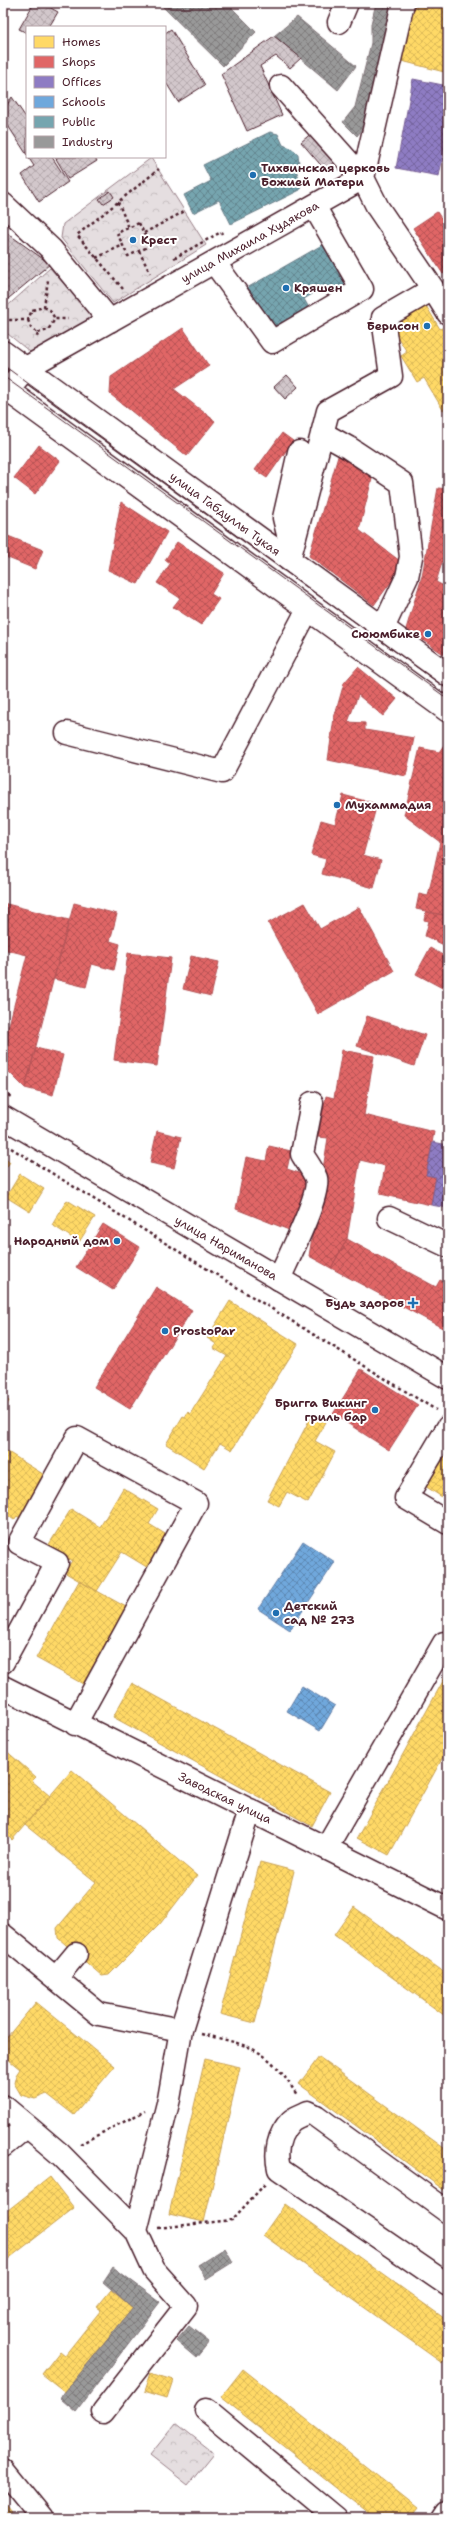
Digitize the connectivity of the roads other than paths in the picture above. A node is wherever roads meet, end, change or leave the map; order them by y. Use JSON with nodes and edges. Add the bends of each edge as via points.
{"nodes":[{"id":1,"x":403,"y":3,"type":"edge"},
{"id":2,"x":281,"y":86,"type":"dead end"},
{"id":3,"x":363,"y":178,"type":"junction"},
{"id":4,"x":3,"y":204,"type":"edge"},
{"id":5,"x":314,"y":206,"type":"junction"},
{"id":6,"x":223,"y":257,"type":"junction"},
{"id":7,"x":440,"y":290,"type":"edge"},
{"id":8,"x":448,"y":313,"type":"edge"},
{"id":9,"x":110,"y":321,"type":"junction"},
{"id":10,"x":3,"y":352,"type":"edge"},
{"id":11,"x":26,"y":368,"type":"junction"},
{"id":12,"x":5,"y":389,"type":"edge"},
{"id":13,"x":322,"y":434,"type":"junction"},
{"id":14,"x":299,"y":452,"type":"dead end"},
{"id":15,"x":291,"y":555,"type":"junction"},
{"id":16,"x":308,"y":609,"type":"junction"},
{"id":17,"x":383,"y":628,"type":"junction"},
{"id":18,"x":448,"y":675,"type":"edge"},
{"id":19,"x":448,"y":711,"type":"edge"},
{"id":20,"x":67,"y":733,"type":"dead end"},
{"id":21,"x":312,"y":1103,"type":"dead end"},
{"id":22,"x":3,"y":1117,"type":"edge"},
{"id":23,"x":388,"y":1218,"type":"dead end"},
{"id":24,"x":448,"y":1246,"type":"edge"},
{"id":25,"x":279,"y":1279,"type":"junction"},
{"id":26,"x":448,"y":1378,"type":"edge"},
{"id":27,"x":445,"y":1420,"type":"edge"},
{"id":28,"x":448,"y":1523,"type":"edge"},
{"id":29,"x":444,"y":1643,"type":"dead end"},
{"id":30,"x":3,"y":1662,"type":"edge"},
{"id":31,"x":3,"y":1688,"type":"edge"},
{"id":32,"x":75,"y":1724,"type":"junction"},
{"id":33,"x":250,"y":1810,"type":"junction"},
{"id":34,"x":326,"y":1848,"type":"junction"},
{"id":35,"x":448,"y":1909,"type":"edge"},
{"id":36,"x":3,"y":1935,"type":"edge"},
{"id":37,"x":76,"y":1954,"type":"dead end"},
{"id":38,"x":56,"y":1978,"type":"junction"},
{"id":39,"x":181,"y":2030,"type":"junction"},
{"id":40,"x":3,"y":2106,"type":"edge"},
{"id":41,"x":28,"y":2126,"type":"junction"},
{"id":42,"x":3,"y":2146,"type":"edge"},
{"id":43,"x":448,"y":2212,"type":"edge"},
{"id":44,"x":136,"y":2231,"type":"junction"},
{"id":45,"x":448,"y":2285,"type":"edge"},
{"id":46,"x":206,"y":2410,"type":"dead end"},
{"id":47,"x":103,"y":2412,"type":"dead end"},
{"id":48,"x":3,"y":2470,"type":"edge"},
{"id":49,"x":448,"y":2512,"type":"edge"},
{"id":50,"x":42,"y":2518,"type":"edge"},
{"id":51,"x":336,"y":2518,"type":"edge"},
{"id":52,"x":444,"y":2518,"type":"edge"}],
"edges":[{"from":1,"to":3,"type":"street"},
{"from":2,"to":3,"type":"street"},
{"from":3,"to":5,"type":"street","name":"улица Михаила Худякова"},
{"from":3,"to":7,"type":"street","via":[[378,208]]},
{"from":4,"to":9,"type":"street","via":[[51,249]]},
{"from":5,"to":6,"type":"street","name":"улица Михаила Худякова"},
{"from":5,"to":6,"type":"street","via":[[362,290],[272,342]]},
{"from":6,"to":9,"type":"street","name":"улица Михаила Худякова"},
{"from":7,"to":8,"type":"street"},
{"from":7,"to":13,"type":"street","via":[[383,318],[391,376],[328,410]]},
{"from":9,"to":11,"type":"street","name":"улица Михаила Худякова"},
{"from":10,"to":11,"type":"street","name":"улица Габдуллы Тукая"},
{"from":11,"to":12,"type":"street","name":"улица Михаила Худякова"},
{"from":11,"to":15,"type":"street","name":"улица Габдуллы Тукая"},
{"from":12,"to":16,"type":"street"},
{"from":13,"to":15,"type":"street"},
{"from":13,"to":17,"type":"street","via":[[349,448],[402,483],[411,557],[407,577]]},
{"from":14,"to":15,"type":"street","via":[[284,518]]},
{"from":15,"to":17,"type":"street","name":"улица Габдуллы Тукая"},
{"from":16,"to":19,"type":"street"},
{"from":16,"to":20,"type":"street","via":[[222,772]]},
{"from":17,"to":18,"type":"street","name":"улица Габдуллы Тукая"},
{"from":21,"to":25,"type":"street","via":[[302,1154],[316,1179],[316,1187],[308,1214]]},
{"from":22,"to":25,"type":"street","name":"улица Нариманова"},
{"from":23,"to":24,"type":"street"},
{"from":25,"to":26,"type":"street","name":"улица Нариманова"},
{"from":27,"to":28,"type":"street","via":[[406,1498]]},
{"from":29,"to":34,"type":"street"},
{"from":30,"to":32,"type":"street","via":[[57,1564],[19,1543],[77,1438],[196,1503]]},
{"from":31,"to":32,"type":"street","name":"Заводская улица"},
{"from":32,"to":33,"type":"street","name":"Заводская улица"},
{"from":33,"to":34,"type":"street","name":"Заводская улица"},
{"from":33,"to":39,"type":"street"},
{"from":34,"to":35,"type":"street","name":"Заводская улица"},
{"from":36,"to":38,"type":"street"},
{"from":37,"to":38,"type":"street"},
{"from":38,"to":39,"type":"street","via":[[99,2014]]},
{"from":39,"to":44,"type":"street","via":[[170,2099]]},
{"from":40,"to":41,"type":"street"},
{"from":41,"to":42,"type":"street"},
{"from":41,"to":44,"type":"street","via":[[60,2154]]},
{"from":43,"to":45,"type":"street","via":[[308,2112],[291,2120],[279,2140],[276,2156],[279,2169]]},
{"from":44,"to":47,"type":"street","via":[[154,2270],[186,2306]]},
{"from":46,"to":51,"type":"street"},
{"from":48,"to":50,"type":"street"},
{"from":49,"to":52,"type":"street"}]}
